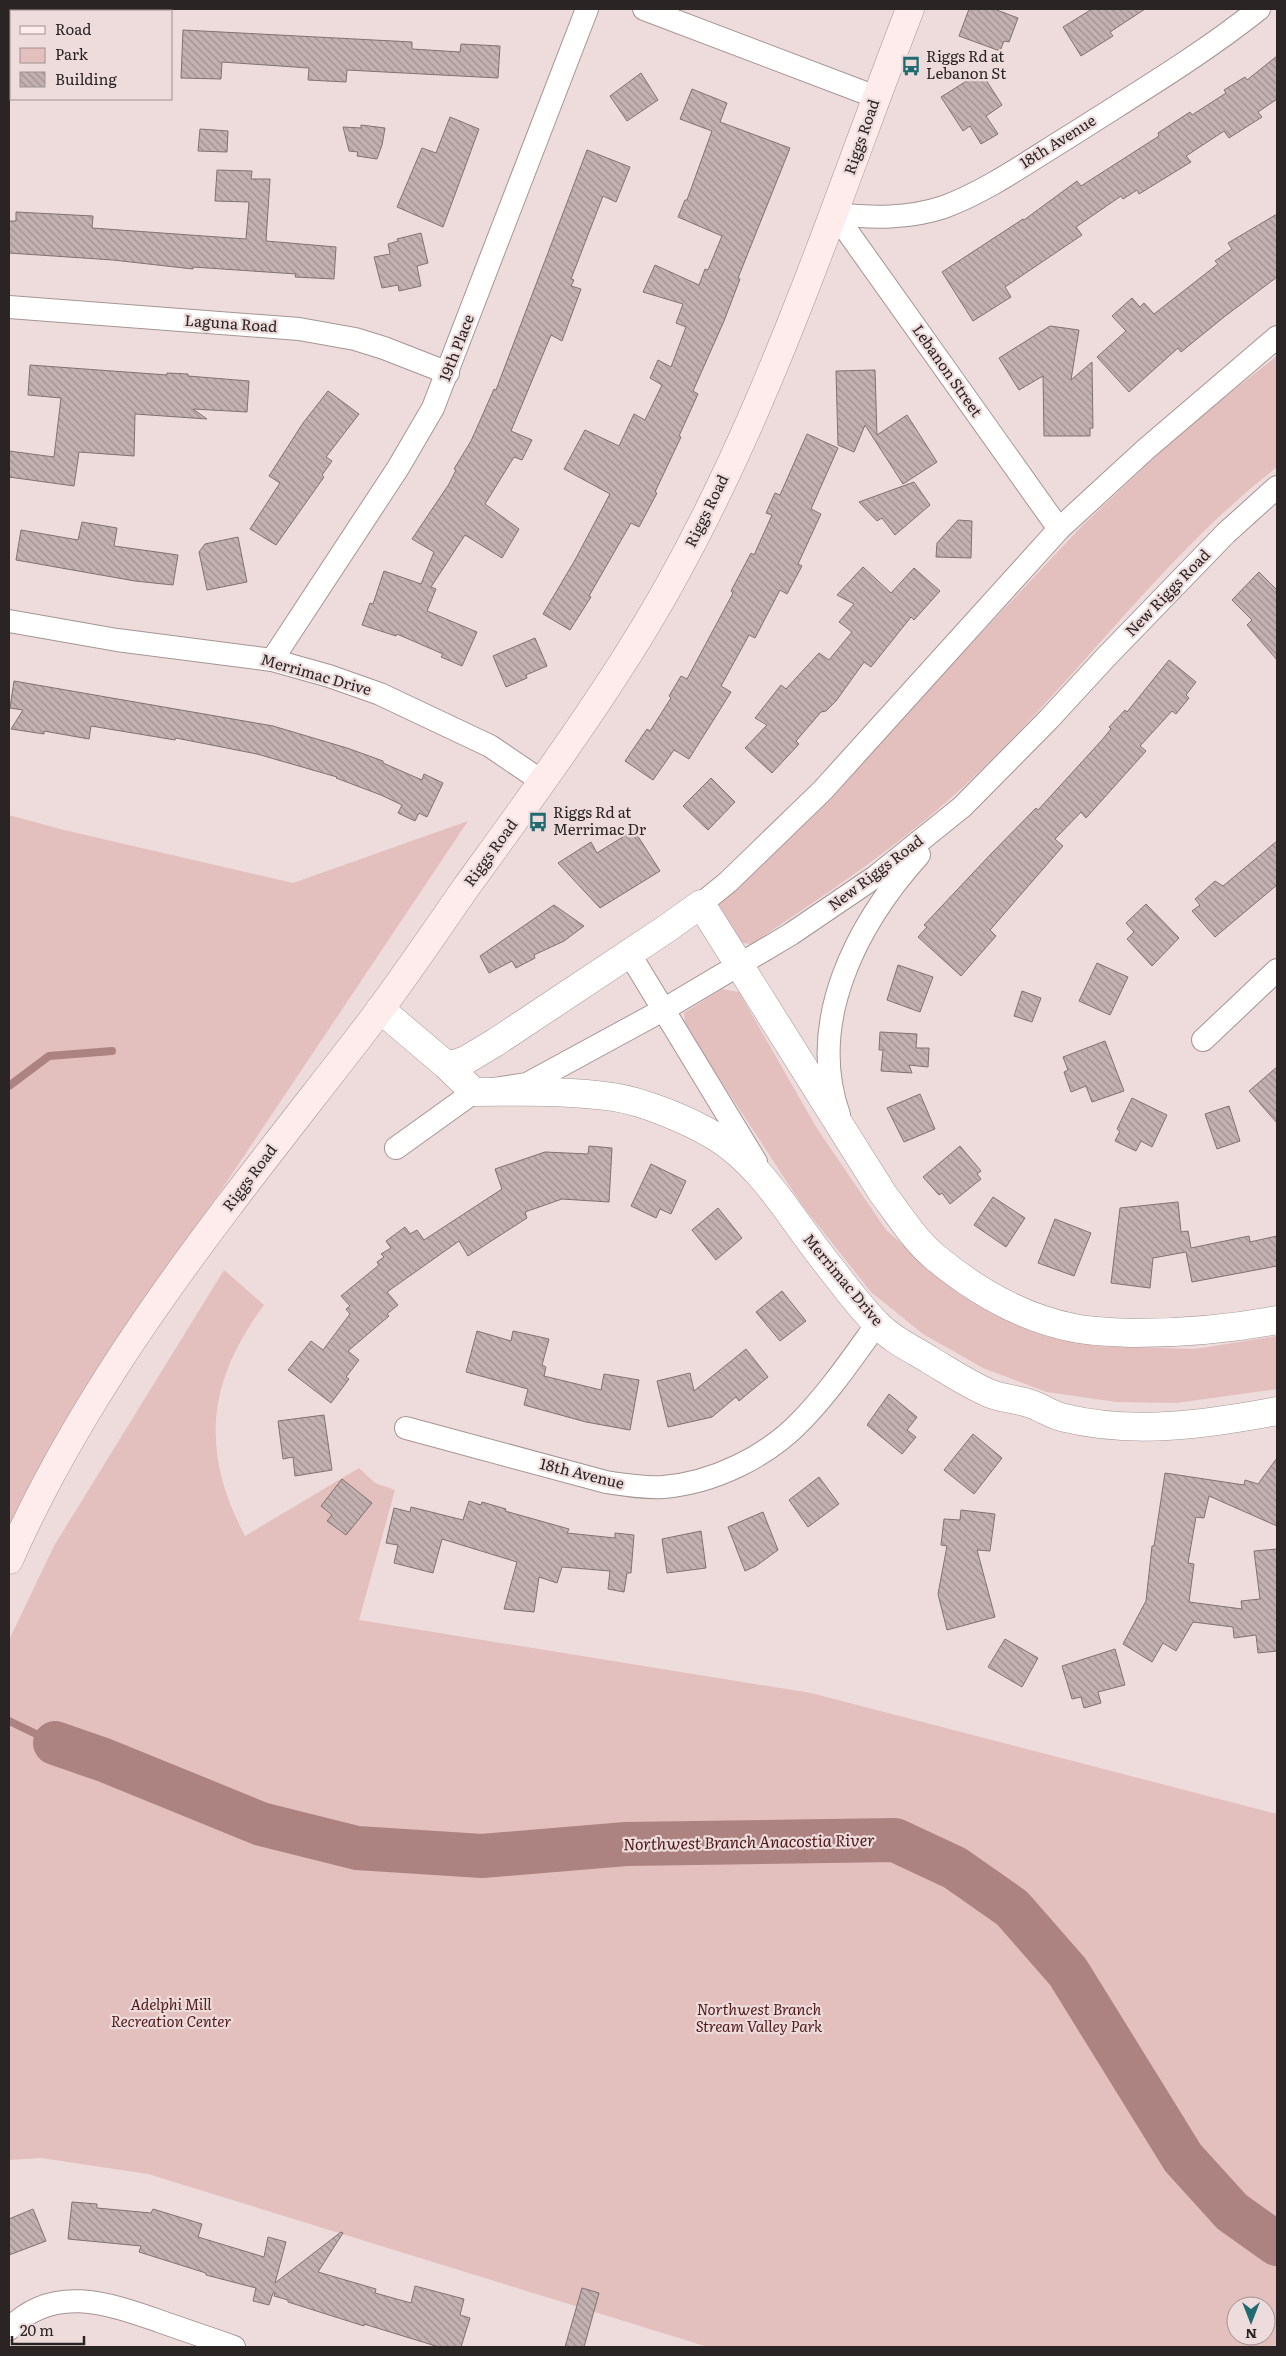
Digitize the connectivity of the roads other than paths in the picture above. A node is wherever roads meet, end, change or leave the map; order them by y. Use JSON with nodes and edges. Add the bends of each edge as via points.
{"nodes":[{"id":1,"x":587,"y":9,"type":"edge"},
{"id":2,"x":644,"y":9,"type":"edge"},
{"id":3,"x":910,"y":9,"type":"edge"},
{"id":4,"x":1259,"y":9,"type":"edge"},
{"id":5,"x":876,"y":97,"type":"junction"},
{"id":6,"x":835,"y":214,"type":"junction"},
{"id":7,"x":9,"y":307,"type":"edge"},
{"id":8,"x":1277,"y":337,"type":"edge"},
{"id":9,"x":448,"y":373,"type":"junction"},
{"id":10,"x":1276,"y":490,"type":"edge"},
{"id":11,"x":1059,"y":529,"type":"junction"},
{"id":12,"x":9,"y":621,"type":"edge"},
{"id":13,"x":272,"y":660,"type":"junction"},
{"id":14,"x":543,"y":782,"type":"junction"},
{"id":15,"x":962,"y":807,"type":"junction"},
{"id":16,"x":701,"y":904,"type":"junction"},
{"id":17,"x":629,"y":953,"type":"junction"},
{"id":18,"x":740,"y":966,"type":"junction"},
{"id":19,"x":1277,"y":970,"type":"edge"},
{"id":20,"x":380,"y":1009,"type":"junction"},
{"id":21,"x":663,"y":1010,"type":"junction"},
{"id":22,"x":1203,"y":1040,"type":"dead end"},
{"id":23,"x":445,"y":1064,"type":"junction"},
{"id":24,"x":474,"y":1092,"type":"junction"},
{"id":25,"x":845,"y":1133,"type":"junction"},
{"id":26,"x":396,"y":1148,"type":"dead end"},
{"id":27,"x":772,"y":1188,"type":"junction"},
{"id":28,"x":1277,"y":1320,"type":"edge"},
{"id":29,"x":877,"y":1324,"type":"junction"},
{"id":30,"x":1277,"y":1411,"type":"edge"},
{"id":31,"x":406,"y":1428,"type":"dead end"},
{"id":32,"x":9,"y":1560,"type":"edge"},
{"id":33,"x":9,"y":2329,"type":"edge"},
{"id":34,"x":234,"y":2347,"type":"edge"}],
"edges":[{"from":1,"to":9,"type":"street","name":"19th Place"},
{"from":2,"to":5,"type":"street"},
{"from":3,"to":5,"type":"main road","name":"Riggs Road"},
{"from":4,"to":6,"type":"street","name":"18th Avenue","via":[[1170,72],[968,196],[906,216],[875,218]]},
{"from":5,"to":6,"type":"main road","name":"Riggs Road"},
{"from":6,"to":11,"type":"street","name":"Lebanon Street"},
{"from":6,"to":14,"type":"main road","name":"Riggs Road","via":[[718,492],[683,561],[629,653]]},
{"from":7,"to":9,"type":"street","name":"Laguna Road","via":[[307,330],[355,339]]},
{"from":8,"to":11,"type":"street","via":[[1146,449]]},
{"from":9,"to":13,"type":"street","name":"19th Place","via":[[420,434]]},
{"from":10,"to":15,"type":"street","name":"New Riggs Road","via":[[1213,546]]},
{"from":11,"to":16,"type":"street","via":[[823,790]]},
{"from":12,"to":13,"type":"street","name":"Merrimac Drive","via":[[117,640]]},
{"from":13,"to":14,"type":"street","name":"Merrimac Drive","via":[[380,694],[490,746]]},
{"from":14,"to":20,"type":"main road","name":"Riggs Road"},
{"from":15,"to":18,"type":"street","name":"New Riggs Road","via":[[875,877]]},
{"from":15,"to":25,"type":"street","via":[[896,880],[872,915],[845,967],[834,1008],[830,1079]]},
{"from":16,"to":17,"type":"street"},
{"from":16,"to":18,"type":"street"},
{"from":17,"to":21,"type":"street","name":"Merrimac Drive"},
{"from":17,"to":23,"type":"street","via":[[496,1042],[466,1060]]},
{"from":18,"to":21,"type":"street","name":"New Riggs Road"},
{"from":18,"to":25,"type":"street"},
{"from":19,"to":22,"type":"street"},
{"from":20,"to":23,"type":"street"},
{"from":20,"to":32,"type":"main road","name":"Riggs Road","via":[[248,1179],[142,1325],[67,1444]]},
{"from":21,"to":24,"type":"street","name":"New Riggs Road","via":[[528,1084]]},
{"from":21,"to":27,"type":"street","name":"Merrimac Drive"},
{"from":23,"to":24,"type":"street"},
{"from":24,"to":26,"type":"street","name":"New Riggs Road"},
{"from":24,"to":27,"type":"street","via":[[558,1092],[616,1097],[668,1114],[716,1137]]},
{"from":25,"to":28,"type":"street","via":[[883,1194],[935,1258],[992,1297],[1021,1311],[1074,1328],[1110,1332],[1202,1332]]},
{"from":27,"to":29,"type":"street","name":"Merrimac Drive","via":[[828,1265]]},
{"from":29,"to":30,"type":"street","name":"Merrimac Drive","via":[[956,1377],[992,1394],[1030,1404],[1063,1418],[1129,1426],[1181,1426]]},
{"from":29,"to":31,"type":"street","name":"18th Avenue","via":[[829,1390],[801,1422],[758,1455],[733,1468],[686,1484],[662,1487],[606,1482]]},
{"from":33,"to":34,"type":"street","via":[[17,2321],[50,2304],[73,2300],[122,2308]]}]}
